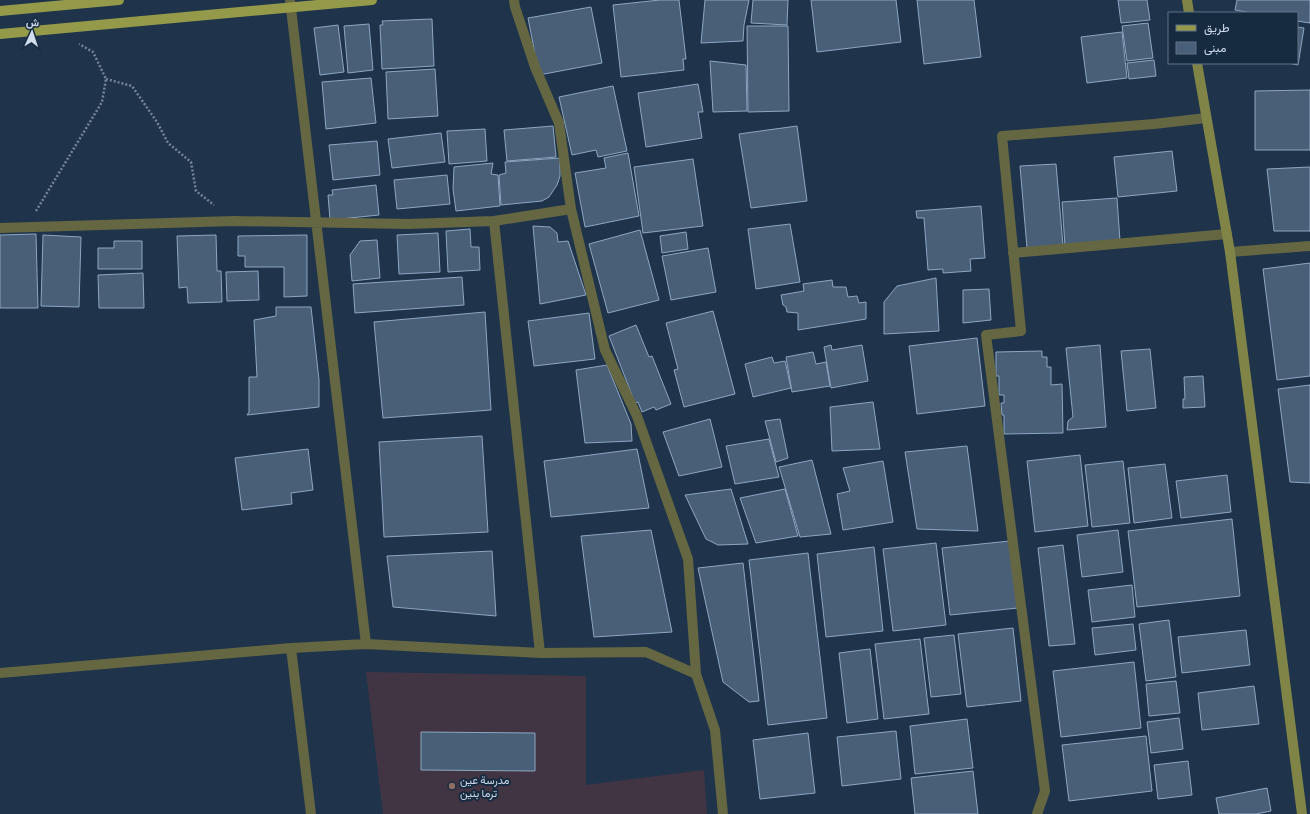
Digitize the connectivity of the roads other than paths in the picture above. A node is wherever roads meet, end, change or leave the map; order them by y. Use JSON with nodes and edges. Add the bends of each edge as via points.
{"nodes":[{"id":1,"x":119,"y":0,"type":"edge"},
{"id":2,"x":372,"y":0,"type":"edge"},
{"id":3,"x":514,"y":0,"type":"edge"},
{"id":4,"x":1187,"y":0,"type":"edge"},
{"id":5,"x":290,"y":4,"type":"edge"},
{"id":6,"x":0,"y":11,"type":"edge"},
{"id":7,"x":1189,"y":12,"type":"edge"},
{"id":8,"x":0,"y":34,"type":"edge"},
{"id":9,"x":1197,"y":64,"type":"edge"},
{"id":10,"x":1206,"y":118,"type":"junction"},
{"id":11,"x":571,"y":209,"type":"junction"},
{"id":12,"x":494,"y":221,"type":"junction"},
{"id":13,"x":316,"y":222,"type":"junction"},
{"id":14,"x":0,"y":228,"type":"edge"},
{"id":15,"x":1227,"y":234,"type":"junction"},
{"id":16,"x":1310,"y":246,"type":"edge"},
{"id":17,"x":1230,"y":252,"type":"junction"},
{"id":18,"x":1013,"y":253,"type":"junction"},
{"id":19,"x":366,"y":644,"type":"junction"},
{"id":20,"x":291,"y":648,"type":"junction"},
{"id":21,"x":540,"y":653,"type":"junction"},
{"id":22,"x":0,"y":673,"type":"edge"},
{"id":23,"x":696,"y":674,"type":"junction"},
{"id":24,"x":311,"y":814,"type":"edge"},
{"id":25,"x":723,"y":814,"type":"edge"},
{"id":26,"x":1037,"y":814,"type":"edge"},
{"id":27,"x":1302,"y":814,"type":"edge"}],
"edges":[{"from":1,"to":6,"type":"main road"},
{"from":2,"to":5,"type":"main road"},
{"from":3,"to":11,"type":"street","via":[[535,67],[559,123]]},
{"from":4,"to":7,"type":"street"},
{"from":5,"to":8,"type":"main road"},
{"from":5,"to":13,"type":"street"},
{"from":9,"to":10,"type":"street"},
{"from":10,"to":15,"type":"street"},
{"from":10,"to":18,"type":"street","via":[[1002,136]]},
{"from":11,"to":12,"type":"street"},
{"from":11,"to":23,"type":"street","via":[[605,350],[637,416],[688,559]]},
{"from":12,"to":13,"type":"street","via":[[409,224]]},
{"from":12,"to":21,"type":"street"},
{"from":13,"to":14,"type":"street","via":[[234,221]]},
{"from":13,"to":19,"type":"street"},
{"from":15,"to":17,"type":"street"},
{"from":15,"to":18,"type":"street"},
{"from":16,"to":17,"type":"street"},
{"from":17,"to":27,"type":"street"},
{"from":18,"to":26,"type":"street","via":[[1021,331],[986,335],[1045,791]]},
{"from":19,"to":20,"type":"street"},
{"from":19,"to":21,"type":"street"},
{"from":20,"to":22,"type":"street"},
{"from":20,"to":24,"type":"street"},
{"from":21,"to":23,"type":"street","via":[[646,652]]},
{"from":23,"to":25,"type":"street","via":[[715,730]]}]}
